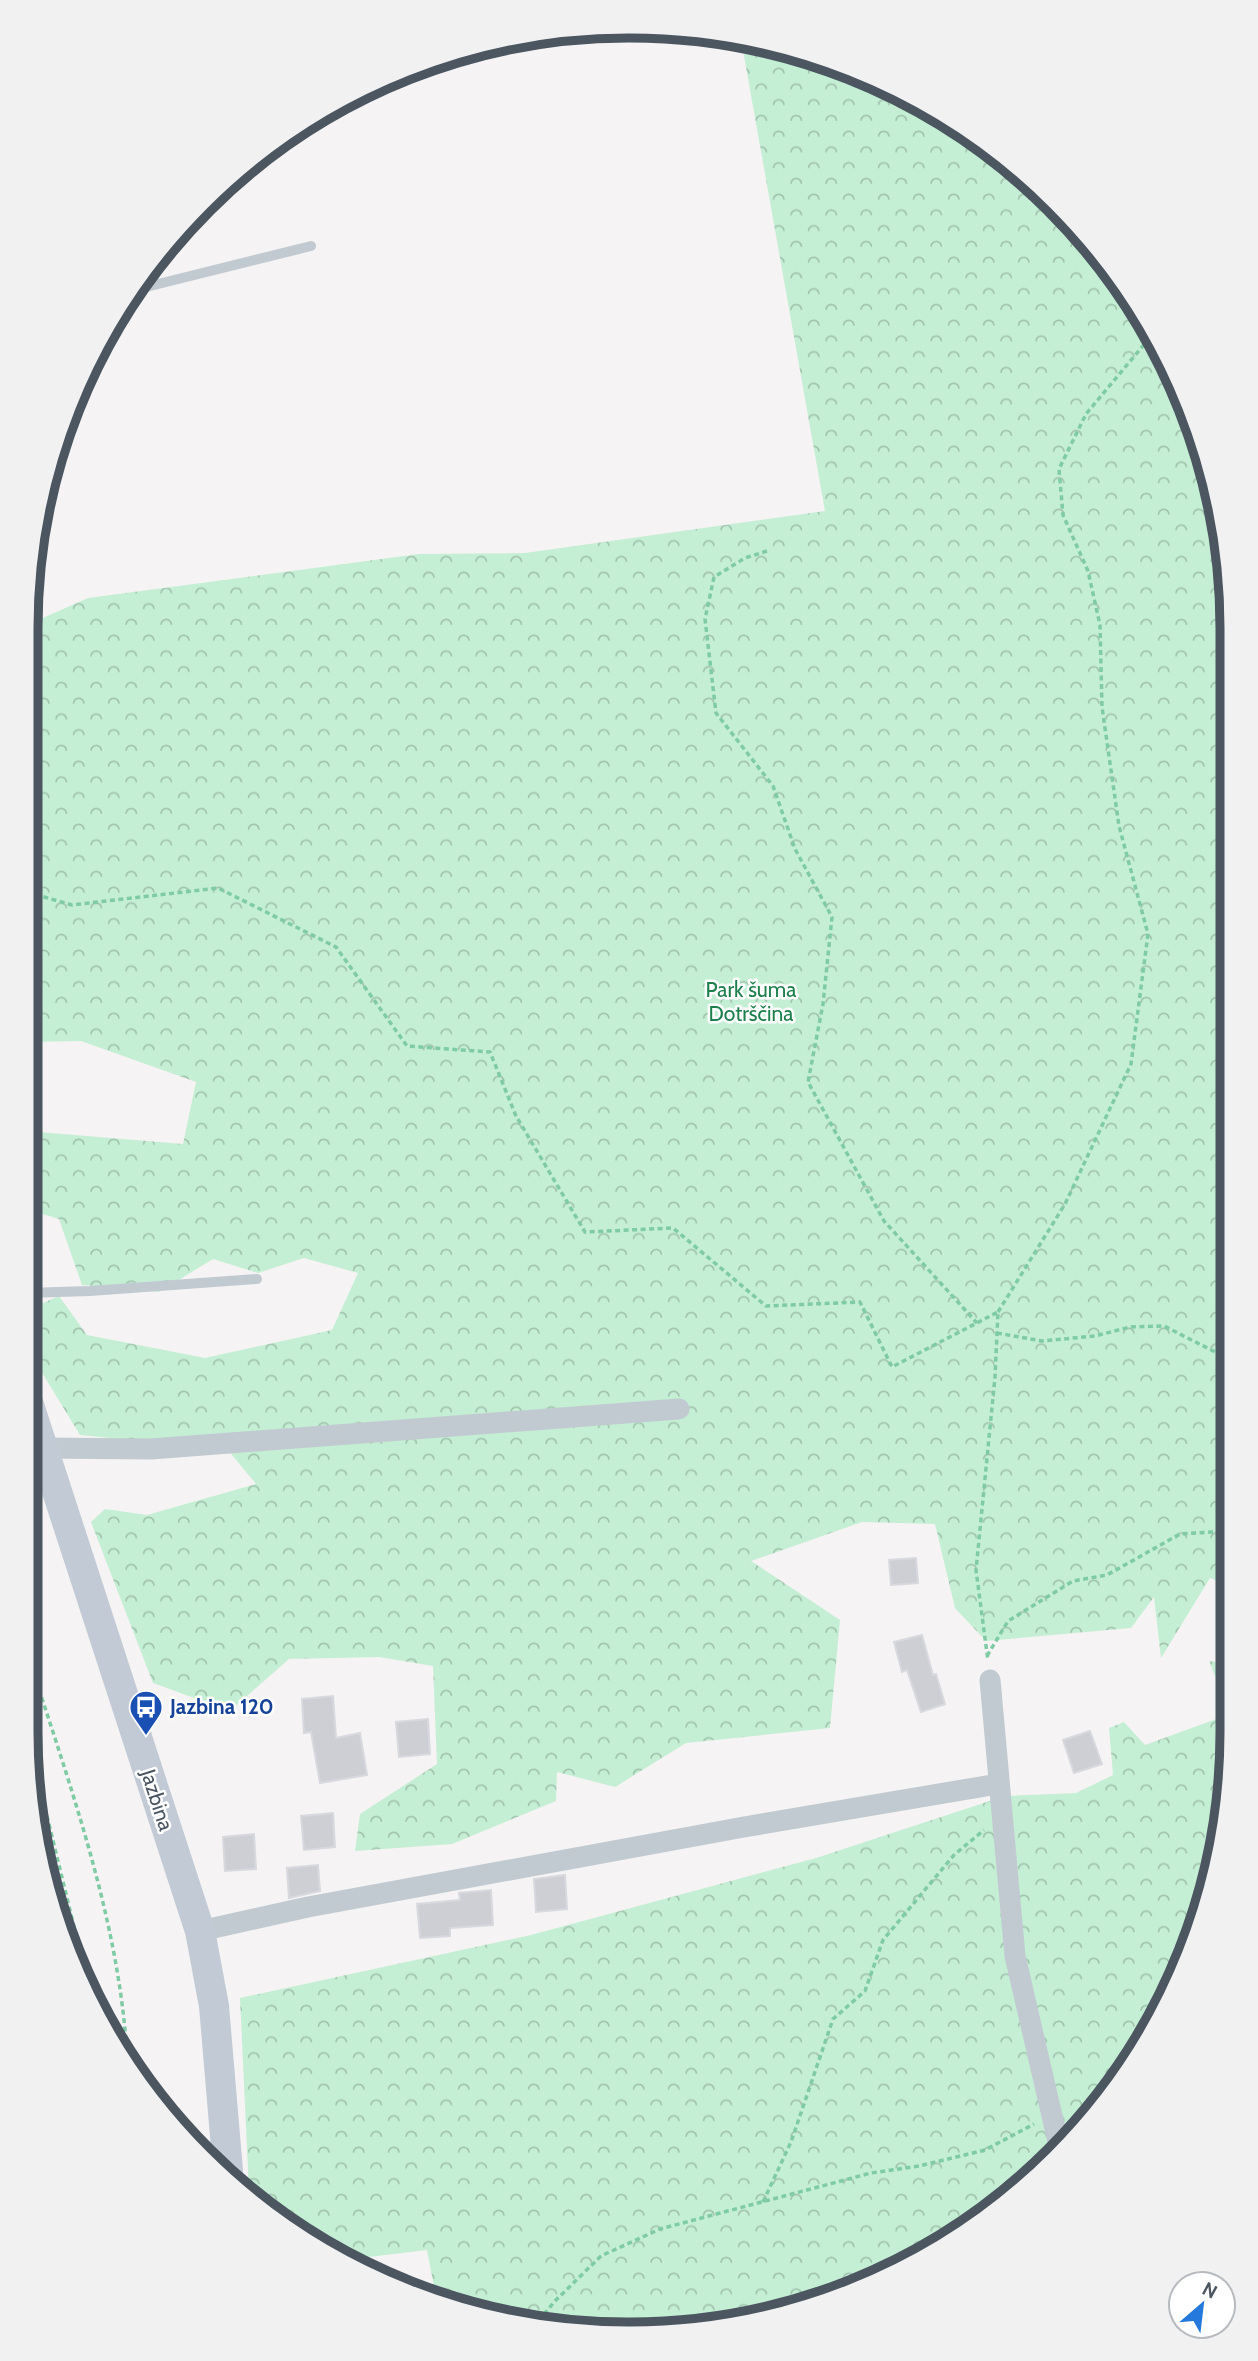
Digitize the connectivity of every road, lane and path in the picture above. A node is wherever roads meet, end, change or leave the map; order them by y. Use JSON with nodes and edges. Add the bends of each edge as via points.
{"nodes":[{"id":1,"x":311,"y":246,"type":"dead end"},
{"id":2,"x":149,"y":286,"type":"edge"},
{"id":3,"x":1145,"y":343,"type":"edge"},
{"id":4,"x":767,"y":551,"type":"dead end"},
{"id":5,"x":38,"y":895,"type":"edge"},
{"id":6,"x":257,"y":1279,"type":"dead end"},
{"id":7,"x":38,"y":1293,"type":"edge"},
{"id":8,"x":998,"y":1312,"type":"junction"},
{"id":9,"x":977,"y":1323,"type":"junction"},
{"id":10,"x":997,"y":1333,"type":"junction"},
{"id":11,"x":1220,"y":1354,"type":"edge"},
{"id":12,"x":678,"y":1409,"type":"dead end"},
{"id":13,"x":38,"y":1431,"type":"edge"},
{"id":14,"x":44,"y":1448,"type":"junction"},
{"id":15,"x":1220,"y":1532,"type":"edge"},
{"id":16,"x":987,"y":1656,"type":"junction"},
{"id":17,"x":990,"y":1680,"type":"joint"},
{"id":18,"x":38,"y":1687,"type":"edge"},
{"id":19,"x":998,"y":1784,"type":"junction"},
{"id":20,"x":44,"y":1805,"type":"edge"},
{"id":21,"x":1001,"y":1815,"type":"junction"},
{"id":22,"x":200,"y":1931,"type":"junction"},
{"id":23,"x":79,"y":1948,"type":"edge"},
{"id":24,"x":125,"y":2039,"type":"edge"},
{"id":25,"x":1052,"y":2115,"type":"junction"},
{"id":26,"x":1057,"y":2139,"type":"edge"},
{"id":27,"x":227,"y":2165,"type":"edge"},
{"id":28,"x":763,"y":2202,"type":"junction"},
{"id":29,"x":544,"y":2316,"type":"edge"}],
"edges":[{"from":1,"to":2,"type":"lane"},
{"from":3,"to":8,"type":"path","via":[[1087,414],[1059,469],[1063,515],[1088,570],[1100,625],[1102,707],[1119,826],[1148,934],[1131,1064],[1065,1204]]},
{"from":4,"to":9,"type":"path","via":[[714,577],[705,619],[716,713],[773,786],[795,849],[832,918],[823,1004],[808,1082],[884,1221]]},
{"from":5,"to":9,"type":"path","via":[[72,905],[218,888],[336,947],[408,1046],[490,1052],[516,1116],[585,1232],[673,1228],[766,1306],[860,1302],[892,1367]]},
{"from":6,"to":7,"type":"lane"},
{"from":8,"to":9,"type":"path"},
{"from":8,"to":10,"type":"path"},
{"from":10,"to":11,"type":"path","via":[[1042,1341],[1164,1326]]},
{"from":10,"to":16,"type":"path","via":[[976,1570]]},
{"from":12,"to":14,"type":"street","via":[[151,1449]]},
{"from":13,"to":14,"type":"street","name":"Jazbina"},
{"from":14,"to":22,"type":"street","name":"Jazbina"},
{"from":15,"to":16,"type":"path","via":[[1180,1534],[1107,1575],[1073,1581],[1008,1622]]},
{"from":16,"to":17,"type":"path"},
{"from":17,"to":19,"type":"street"},
{"from":18,"to":24,"type":"path","via":[[86,1840],[112,1943]]},
{"from":19,"to":21,"type":"street"},
{"from":19,"to":22,"type":"street","via":[[730,1829]]},
{"from":20,"to":23,"type":"path"},
{"from":21,"to":25,"type":"street","via":[[1015,1956]]},
{"from":21,"to":28,"type":"path","via":[[954,1855],[883,1940],[865,1991],[833,2019],[791,2142]]},
{"from":22,"to":27,"type":"street","name":"Jazbina","via":[[214,2006]]},
{"from":25,"to":26,"type":"street"},
{"from":25,"to":28,"type":"path","via":[[985,2150],[871,2173]]},
{"from":28,"to":29,"type":"path","via":[[660,2229],[601,2256]]}]}
